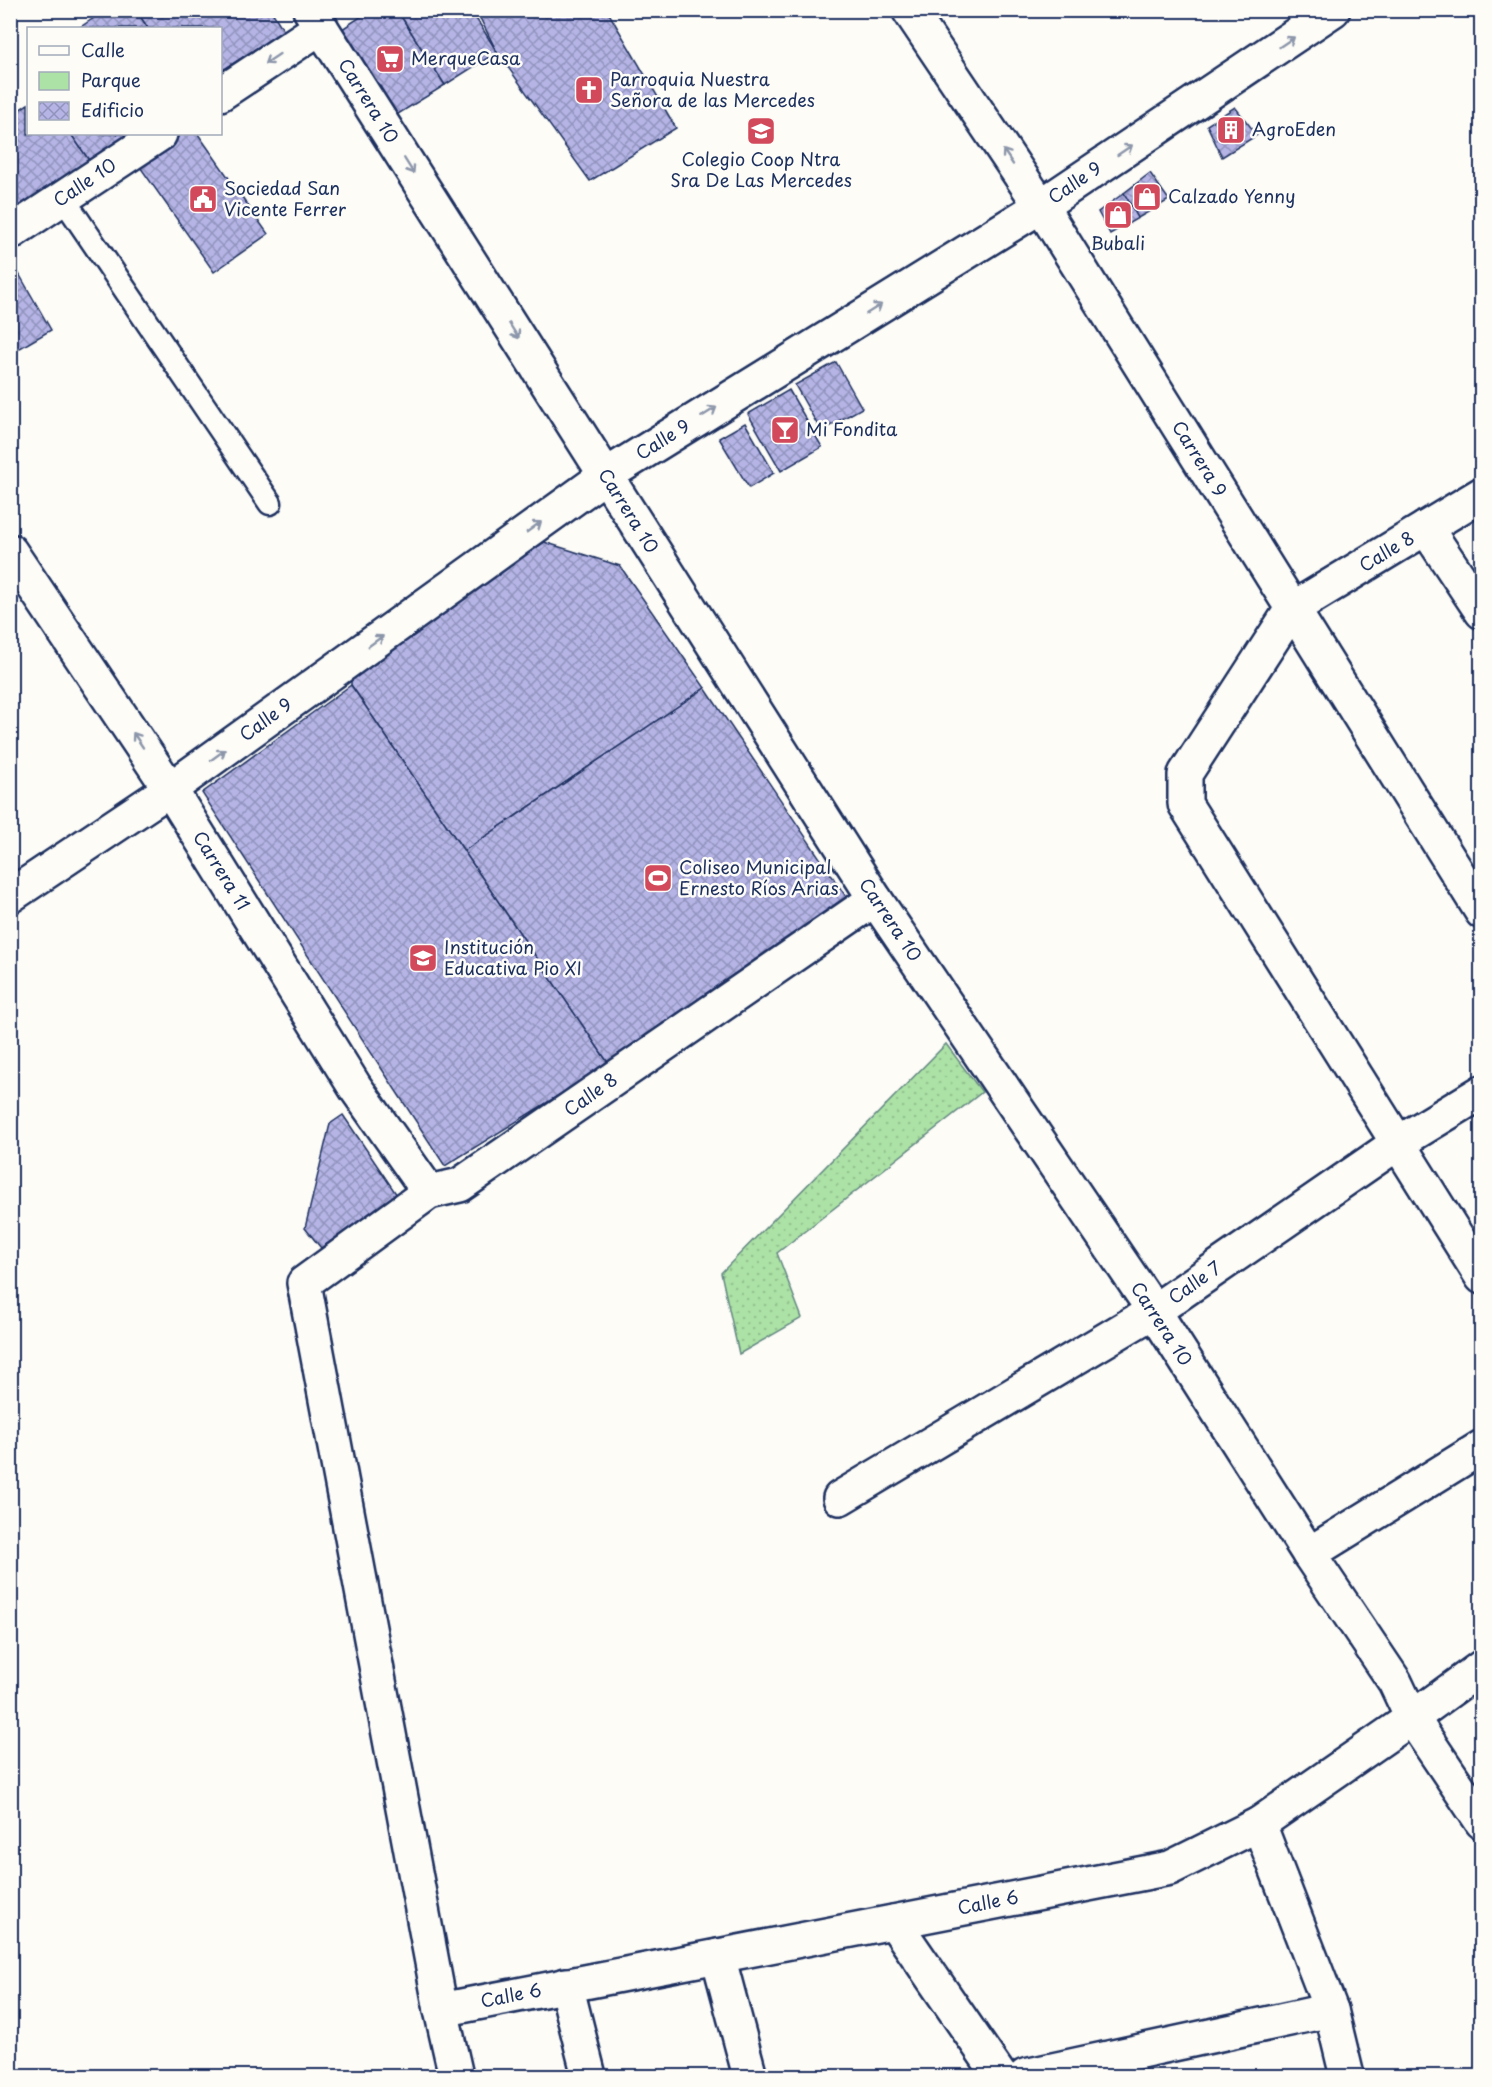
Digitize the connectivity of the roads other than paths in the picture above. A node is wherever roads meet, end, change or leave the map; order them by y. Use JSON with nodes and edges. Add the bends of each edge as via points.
{"nodes":[{"id":1,"x":909,"y":10,"type":"edge"},
{"id":2,"x":1333,"y":10,"type":"edge"},
{"id":3,"x":316,"y":19,"type":"edge"},
{"id":4,"x":222,"y":92,"type":"edge"},
{"id":5,"x":158,"y":135,"type":"edge"},
{"id":6,"x":63,"y":198,"type":"junction"},
{"id":7,"x":1041,"y":206,"type":"junction"},
{"id":8,"x":10,"y":233,"type":"edge"},
{"id":9,"x":605,"y":476,"type":"junction"},
{"id":10,"x":1482,"y":495,"type":"edge"},
{"id":11,"x":270,"y":503,"type":"dead end"},
{"id":12,"x":1426,"y":528,"type":"junction"},
{"id":13,"x":10,"y":550,"type":"edge"},
{"id":14,"x":1292,"y":609,"type":"junction"},
{"id":15,"x":1482,"y":612,"type":"edge"},
{"id":16,"x":170,"y":789,"type":"junction"},
{"id":17,"x":10,"y":896,"type":"edge"},
{"id":18,"x":875,"y":898,"type":"junction"},
{"id":19,"x":1482,"y":912,"type":"edge"},
{"id":20,"x":1482,"y":1092,"type":"edge"},
{"id":21,"x":1398,"y":1143,"type":"junction"},
{"id":22,"x":429,"y":1192,"type":"junction"},
{"id":23,"x":1482,"y":1277,"type":"edge"},
{"id":24,"x":1154,"y":1311,"type":"junction"},
{"id":25,"x":1482,"y":1447,"type":"edge"},
{"id":26,"x":840,"y":1498,"type":"dead end"},
{"id":27,"x":1309,"y":1554,"type":"junction"},
{"id":28,"x":1482,"y":1667,"type":"edge"},
{"id":29,"x":1412,"y":1719,"type":"junction"},
{"id":30,"x":1482,"y":1822,"type":"edge"},
{"id":31,"x":1258,"y":1824,"type":"junction"},
{"id":32,"x":894,"y":1922,"type":"junction"},
{"id":33,"x":718,"y":1956,"type":"junction"},
{"id":34,"x":566,"y":1985,"type":"junction"},
{"id":35,"x":441,"y":2010,"type":"junction"},
{"id":36,"x":1331,"y":2010,"type":"junction"},
{"id":37,"x":456,"y":2076,"type":"edge"},
{"id":38,"x":589,"y":2076,"type":"edge"},
{"id":39,"x":750,"y":2076,"type":"edge"},
{"id":40,"x":1000,"y":2076,"type":"edge"},
{"id":41,"x":1025,"y":2076,"type":"edge"},
{"id":42,"x":1347,"y":2076,"type":"edge"}],
"edges":[{"from":7,"to":1,"type":"street","name":"Carrera 9","one_way":true},
{"from":7,"to":2,"type":"street","name":"Calle 9","one_way":true},
{"from":3,"to":4,"type":"street","one_way":true},
{"from":3,"to":9,"type":"street","name":"Carrera 10","one_way":true},
{"from":5,"to":6,"type":"street","name":"Calle 10"},
{"from":6,"to":8,"type":"street","name":"Calle 10"},
{"from":6,"to":11,"type":"lane"},
{"from":9,"to":7,"type":"street","name":"Calle 9","one_way":true},
{"from":7,"to":14,"type":"street","name":"Carrera 9"},
{"from":16,"to":9,"type":"street","name":"Calle 9","one_way":true},
{"from":9,"to":18,"type":"street","name":"Carrera 10"},
{"from":10,"to":12,"type":"street","name":"Calle 8"},
{"from":12,"to":14,"type":"street","name":"Calle 8"},
{"from":12,"to":15,"type":"street"},
{"from":16,"to":13,"type":"street","name":"Carrera 11","one_way":true},
{"from":14,"to":19,"type":"street","name":"Carrera 9"},
{"from":14,"to":21,"type":"street","via":[[1185,774],[1185,804]]},
{"from":16,"to":17,"type":"street","name":"Calle 9"},
{"from":16,"to":22,"type":"street","name":"Carrera 11","via":[[355,1087]]},
{"from":18,"to":22,"type":"street","name":"Calle 8","via":[[460,1185]]},
{"from":18,"to":24,"type":"street","name":"Carrera 10"},
{"from":20,"to":21,"type":"street","name":"Calle 7"},
{"from":21,"to":23,"type":"street"},
{"from":21,"to":24,"type":"street","name":"Calle 7"},
{"from":22,"to":35,"type":"street","name":"Calle 8","via":[[303,1282]]},
{"from":24,"to":26,"type":"street","name":"Calle 7"},
{"from":24,"to":27,"type":"street","name":"Carrera 10"},
{"from":25,"to":27,"type":"street"},
{"from":27,"to":29,"type":"street","name":"Carrera 10","via":[[1395,1682]]},
{"from":28,"to":29,"type":"street","name":"Calle 6"},
{"from":29,"to":30,"type":"street","name":"Carrera 10"},
{"from":29,"to":31,"type":"street","name":"Calle 6"},
{"from":31,"to":32,"type":"street","name":"Calle 6","via":[[1170,1868]]},
{"from":31,"to":36,"type":"street"},
{"from":32,"to":33,"type":"street","name":"Calle 6"},
{"from":32,"to":40,"type":"street"},
{"from":33,"to":34,"type":"street","name":"Calle 6"},
{"from":33,"to":39,"type":"street"},
{"from":34,"to":35,"type":"street","name":"Calle 6"},
{"from":34,"to":38,"type":"street"},
{"from":35,"to":37,"type":"street"},
{"from":36,"to":41,"type":"street"},
{"from":36,"to":42,"type":"street"}]}
